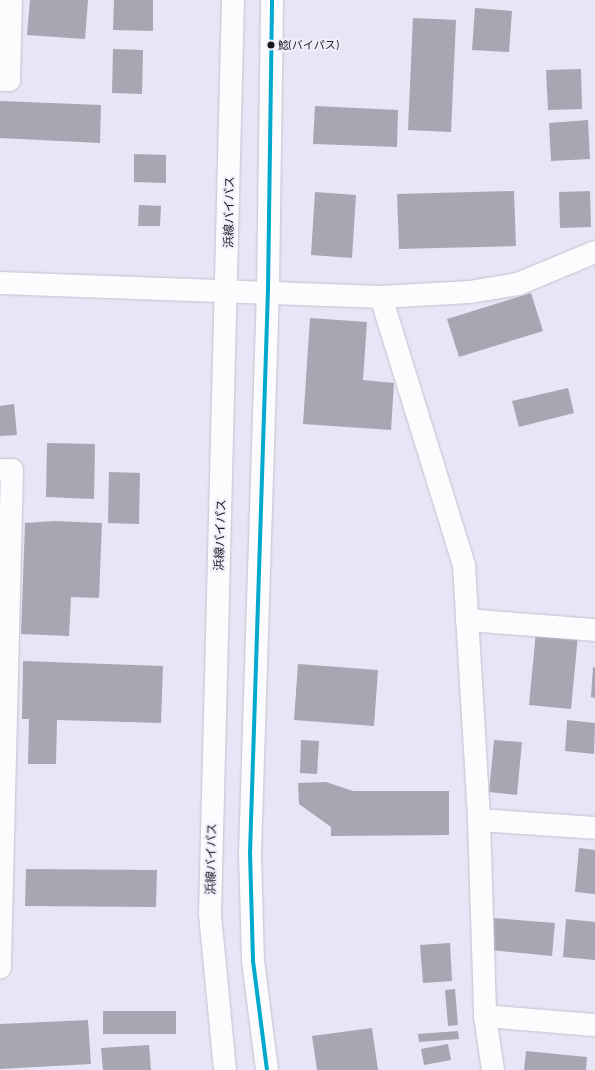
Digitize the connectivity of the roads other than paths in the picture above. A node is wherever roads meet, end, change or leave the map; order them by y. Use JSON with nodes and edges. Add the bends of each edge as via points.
{"nodes":[{"id":1,"x":11,"y":0,"type":"edge"},
{"id":2,"x":233,"y":0,"type":"edge"},
{"id":3,"x":272,"y":0,"type":"edge"},
{"id":4,"x":0,"y":80,"type":"edge"},
{"id":5,"x":595,"y":252,"type":"edge"},
{"id":6,"x":0,"y":283,"type":"edge"},
{"id":7,"x":228,"y":289,"type":"junction"},
{"id":8,"x":268,"y":290,"type":"junction"},
{"id":9,"x":381,"y":297,"type":"junction"},
{"id":10,"x":0,"y":470,"type":"edge"},
{"id":11,"x":466,"y":620,"type":"junction"},
{"id":12,"x":595,"y":630,"type":"edge"},
{"id":13,"x":4,"y":648,"type":"edge"},
{"id":14,"x":2,"y":820,"type":"edge"},
{"id":15,"x":479,"y":820,"type":"junction"},
{"id":16,"x":595,"y":828,"type":"edge"},
{"id":17,"x":0,"y":968,"type":"edge"},
{"id":18,"x":485,"y":1016,"type":"junction"},
{"id":19,"x":595,"y":1025,"type":"edge"},
{"id":20,"x":225,"y":1070,"type":"edge"},
{"id":21,"x":267,"y":1070,"type":"edge"},
{"id":22,"x":493,"y":1070,"type":"edge"}],
"edges":[{"from":1,"to":4,"type":"main road","via":[[9,80]]},
{"from":2,"to":7,"type":"main road","name":"浜線バイパス"},
{"from":3,"to":8,"type":"main road"},
{"from":5,"to":9,"type":"main road","via":[[518,284],[470,292]]},
{"from":6,"to":7,"type":"main road"},
{"from":7,"to":8,"type":"main road"},
{"from":7,"to":20,"type":"main road","name":"浜線バイパス","via":[[210,914]]},
{"from":8,"to":9,"type":"main road"},
{"from":8,"to":21,"type":"main road","via":[[250,853],[253,960]]},
{"from":9,"to":11,"type":"main road","via":[[464,565]]},
{"from":10,"to":13,"type":"main road","via":[[12,470]]},
{"from":11,"to":12,"type":"main road"},
{"from":11,"to":15,"type":"main road"},
{"from":13,"to":14,"type":"main road"},
{"from":14,"to":17,"type":"main road"},
{"from":15,"to":16,"type":"main road"},
{"from":15,"to":18,"type":"main road"},
{"from":18,"to":19,"type":"main road"},
{"from":18,"to":22,"type":"main road"}]}
